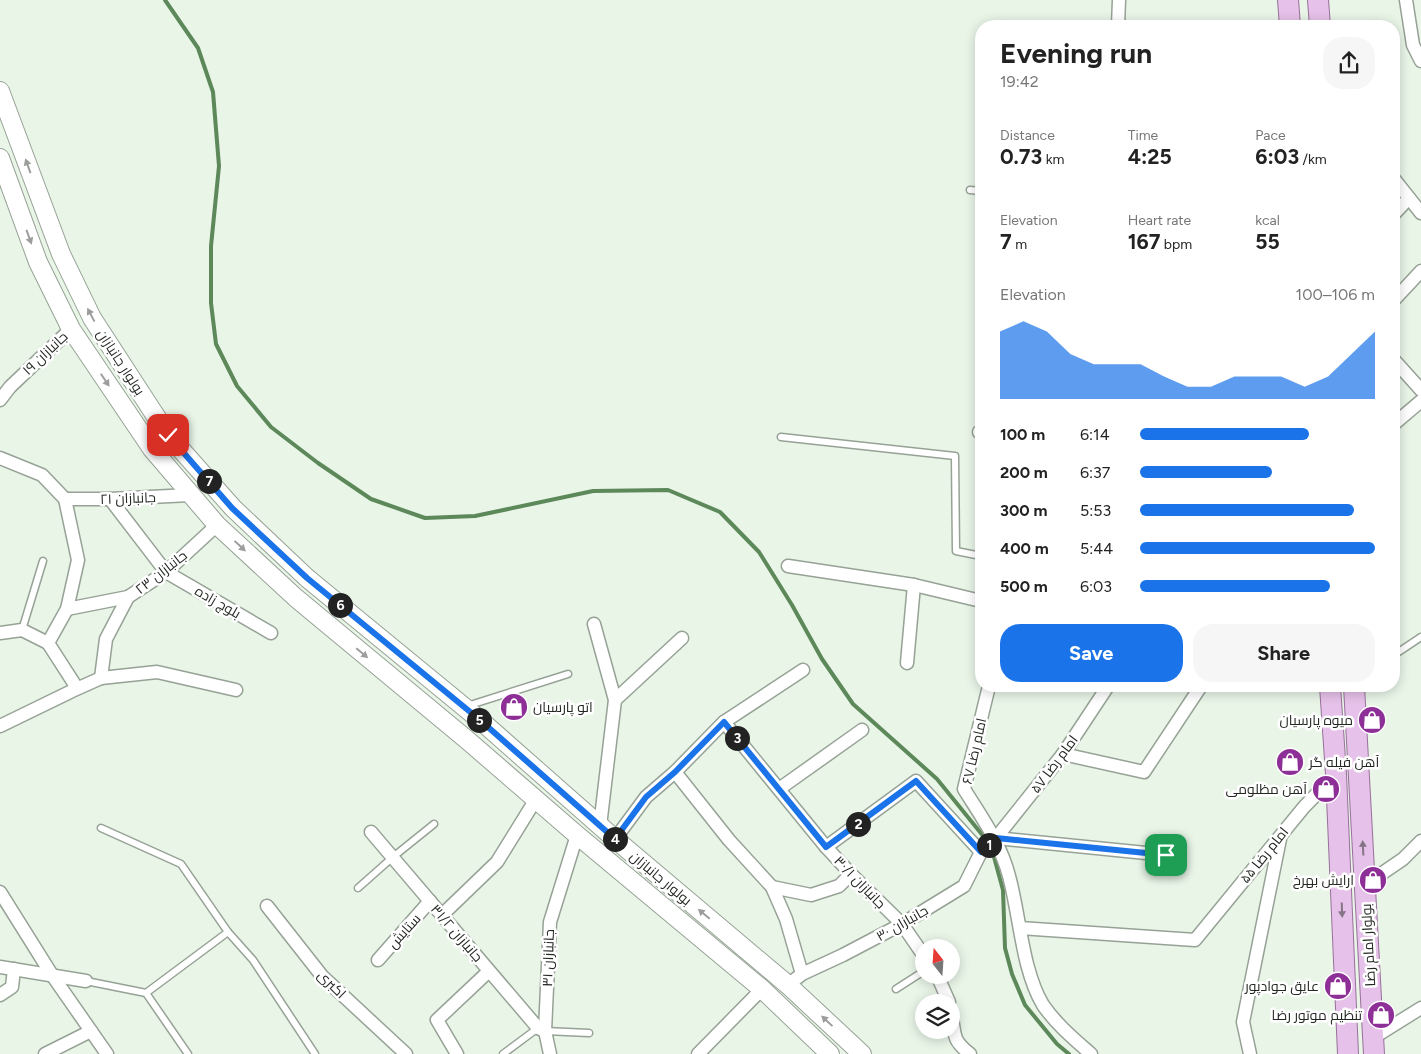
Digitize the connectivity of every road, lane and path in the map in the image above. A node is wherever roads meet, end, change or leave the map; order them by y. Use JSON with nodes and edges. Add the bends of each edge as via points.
{"nodes":[{"id":1,"x":1118,"y":0,"type":"edge"},
{"id":2,"x":1288,"y":0,"type":"edge"},
{"id":3,"x":1318,"y":0,"type":"edge"},
{"id":4,"x":1406,"y":0,"type":"edge"},
{"id":5,"x":1118,"y":20,"type":"edge"},
{"id":6,"x":1290,"y":20,"type":"edge"},
{"id":7,"x":1320,"y":20,"type":"edge"},
{"id":8,"x":1417,"y":45,"type":"edge"},
{"id":9,"x":1421,"y":61,"type":"edge"},
{"id":10,"x":0,"y":92,"type":"edge"},
{"id":11,"x":0,"y":158,"type":"edge"},
{"id":12,"x":1400,"y":187,"type":"edge"},
{"id":13,"x":970,"y":190,"type":"dead end"},
{"id":14,"x":975,"y":190,"type":"edge"},
{"id":15,"x":1409,"y":198,"type":"junction"},
{"id":16,"x":1400,"y":208,"type":"edge"},
{"id":17,"x":1421,"y":213,"type":"edge"},
{"id":18,"x":1421,"y":271,"type":"edge"},
{"id":19,"x":1400,"y":294,"type":"edge"},
{"id":20,"x":71,"y":329,"type":"junction"},
{"id":21,"x":1400,"y":367,"type":"edge"},
{"id":22,"x":1421,"y":390,"type":"edge"},
{"id":23,"x":0,"y":400,"type":"edge"},
{"id":24,"x":1421,"y":401,"type":"edge"},
{"id":25,"x":1400,"y":419,"type":"edge"},
{"id":26,"x":781,"y":437,"type":"dead end"},
{"id":27,"x":0,"y":458,"type":"edge"},
{"id":28,"x":190,"y":495,"type":"junction"},
{"id":29,"x":65,"y":499,"type":"junction"},
{"id":30,"x":110,"y":499,"type":"junction"},
{"id":31,"x":217,"y":525,"type":"junction"},
{"id":32,"x":975,"y":555,"type":"edge"},
{"id":33,"x":43,"y":560,"type":"dead end"},
{"id":34,"x":788,"y":566,"type":"dead end"},
{"id":35,"x":166,"y":572,"type":"junction"},
{"id":36,"x":914,"y":585,"type":"junction"},
{"id":37,"x":128,"y":597,"type":"junction"},
{"id":38,"x":975,"y":600,"type":"edge"},
{"id":39,"x":67,"y":609,"type":"junction"},
{"id":40,"x":594,"y":624,"type":"dead end"},
{"id":41,"x":22,"y":630,"type":"junction"},
{"id":42,"x":0,"y":632,"type":"edge"},
{"id":43,"x":271,"y":633,"type":"dead end"},
{"id":44,"x":1421,"y":637,"type":"edge"},
{"id":45,"x":682,"y":638,"type":"dead end"},
{"id":46,"x":48,"y":643,"type":"junction"},
{"id":47,"x":1400,"y":651,"type":"edge"},
{"id":48,"x":907,"y":663,"type":"dead end"},
{"id":49,"x":803,"y":670,"type":"dead end"},
{"id":50,"x":568,"y":674,"type":"dead end"},
{"id":51,"x":101,"y":678,"type":"junction"},
{"id":52,"x":77,"y":688,"type":"junction"},
{"id":53,"x":236,"y":690,"type":"dead end"},
{"id":54,"x":988,"y":692,"type":"edge"},
{"id":55,"x":1104,"y":692,"type":"edge"},
{"id":56,"x":1197,"y":692,"type":"edge"},
{"id":57,"x":1326,"y":692,"type":"edge"},
{"id":58,"x":1354,"y":692,"type":"edge"},
{"id":59,"x":615,"y":700,"type":"junction"},
{"id":60,"x":464,"y":707,"type":"junction"},
{"id":61,"x":480,"y":720,"type":"junction"},
{"id":62,"x":724,"y":722,"type":"junction"},
{"id":63,"x":0,"y":726,"type":"edge"},
{"id":64,"x":862,"y":730,"type":"dead end"},
{"id":65,"x":466,"y":739,"type":"junction"},
{"id":66,"x":1063,"y":754,"type":"junction"},
{"id":67,"x":675,"y":772,"type":"junction"},
{"id":68,"x":1336,"y":774,"type":"junction"},
{"id":69,"x":779,"y":789,"type":"junction"},
{"id":70,"x":536,"y":800,"type":"junction"},
{"id":71,"x":434,"y":824,"type":"dead end"},
{"id":72,"x":600,"y":826,"type":"junction"},
{"id":73,"x":101,"y":828,"type":"dead end"},
{"id":74,"x":371,"y":832,"type":"dead end"},
{"id":75,"x":577,"y":835,"type":"junction"},
{"id":76,"x":1281,"y":835,"type":"junction"},
{"id":77,"x":996,"y":838,"type":"junction"},
{"id":78,"x":615,"y":839,"type":"junction"},
{"id":79,"x":1421,"y":841,"type":"edge"},
{"id":80,"x":826,"y":847,"type":"junction"},
{"id":81,"x":981,"y":852,"type":"junction"},
{"id":82,"x":1166,"y":855,"type":"dead end"},
{"id":83,"x":392,"y":857,"type":"junction"},
{"id":84,"x":850,"y":874,"type":"junction"},
{"id":85,"x":772,"y":886,"type":"junction"},
{"id":86,"x":1365,"y":886,"type":"junction"},
{"id":87,"x":358,"y":888,"type":"dead end"},
{"id":88,"x":0,"y":892,"type":"edge"},
{"id":89,"x":430,"y":901,"type":"junction"},
{"id":90,"x":267,"y":906,"type":"dead end"},
{"id":91,"x":442,"y":915,"type":"junction"},
{"id":92,"x":902,"y":924,"type":"junction"},
{"id":93,"x":1020,"y":928,"type":"junction"},
{"id":94,"x":228,"y":932,"type":"junction"},
{"id":95,"x":915,"y":943,"type":"edge"},
{"id":96,"x":378,"y":960,"type":"dead end"},
{"id":97,"x":0,"y":967,"type":"edge"},
{"id":98,"x":14,"y":969,"type":"junction"},
{"id":99,"x":489,"y":971,"type":"junction"},
{"id":100,"x":802,"y":974,"type":"junction"},
{"id":101,"x":52,"y":975,"type":"junction"},
{"id":102,"x":915,"y":977,"type":"edge"},
{"id":103,"x":86,"y":981,"type":"joint"},
{"id":104,"x":788,"y":985,"type":"junction"},
{"id":105,"x":762,"y":989,"type":"junction"},
{"id":106,"x":896,"y":989,"type":"dead end"},
{"id":107,"x":146,"y":993,"type":"junction"},
{"id":108,"x":0,"y":995,"type":"edge"},
{"id":109,"x":1421,"y":1008,"type":"edge"},
{"id":110,"x":542,"y":1029,"type":"junction"},
{"id":111,"x":91,"y":1031,"type":"junction"},
{"id":112,"x":589,"y":1032,"type":"dead end"},
{"id":113,"x":1373,"y":1046,"type":"edge"},
{"id":114,"x":957,"y":1049,"type":"edge"},
{"id":115,"x":1346,"y":1053,"type":"edge"},
{"id":116,"x":45,"y":1054,"type":"edge"},
{"id":117,"x":106,"y":1054,"type":"edge"},
{"id":118,"x":188,"y":1054,"type":"edge"},
{"id":119,"x":315,"y":1054,"type":"edge"},
{"id":120,"x":406,"y":1054,"type":"edge"},
{"id":121,"x":457,"y":1054,"type":"edge"},
{"id":122,"x":503,"y":1054,"type":"edge"},
{"id":123,"x":550,"y":1054,"type":"edge"},
{"id":124,"x":698,"y":1054,"type":"edge"},
{"id":125,"x":830,"y":1054,"type":"edge"},
{"id":126,"x":862,"y":1054,"type":"edge"},
{"id":127,"x":970,"y":1054,"type":"edge"},
{"id":128,"x":1091,"y":1054,"type":"edge"},
{"id":129,"x":1250,"y":1054,"type":"edge"}],
"edges":[{"from":1,"to":5,"type":"street"},
{"from":2,"to":6,"type":"main road"},
{"from":3,"to":7,"type":"main road"},
{"from":4,"to":8,"type":"street"},
{"from":8,"to":9,"type":"street"},
{"from":60,"to":10,"type":"main road","name":"بولوار جانبازان","one_way":true,"via":[[307,578],[232,508],[168,435],[92,318],[60,254]]},
{"from":11,"to":20,"type":"main road","name":"بولوار جانبازان","one_way":true,"via":[[38,262]]},
{"from":12,"to":15,"type":"street"},
{"from":13,"to":14,"type":"lane"},
{"from":15,"to":16,"type":"street"},
{"from":15,"to":17,"type":"street"},
{"from":18,"to":19,"type":"street"},
{"from":20,"to":23,"type":"street","name":"جانبازان ۱۹"},
{"from":20,"to":28,"type":"main road","name":"بولوار جانبازان","one_way":true,"via":[[152,449]]},
{"from":21,"to":22,"type":"street"},
{"from":24,"to":25,"type":"street"},
{"from":26,"to":32,"type":"lane","via":[[955,456],[956,551]]},
{"from":27,"to":29,"type":"street","via":[[42,475]]},
{"from":28,"to":30,"type":"street","name":"جانبازان ۲۱"},
{"from":28,"to":31,"type":"main road","name":"بولوار جانبازان"},
{"from":29,"to":30,"type":"street","name":"جانبازان ۲۱"},
{"from":29,"to":39,"type":"street","via":[[78,560]]},
{"from":30,"to":35,"type":"street"},
{"from":31,"to":35,"type":"street","name":"جانبازان ۲۳"},
{"from":31,"to":65,"type":"main road","name":"بولوار جانبازان","one_way":true,"via":[[296,598]]},
{"from":33,"to":41,"type":"lane"},
{"from":34,"to":36,"type":"street"},
{"from":35,"to":37,"type":"street","name":"جانبازان ۲۳"},
{"from":35,"to":43,"type":"street","name":"بلوچ زاده"},
{"from":36,"to":38,"type":"street"},
{"from":36,"to":48,"type":"street"},
{"from":37,"to":39,"type":"street","name":"جانبازان ۲۳"},
{"from":37,"to":51,"type":"street","via":[[106,639]]},
{"from":39,"to":46,"type":"street"},
{"from":40,"to":59,"type":"street"},
{"from":41,"to":42,"type":"street"},
{"from":41,"to":46,"type":"street"},
{"from":44,"to":47,"type":"lane"},
{"from":45,"to":59,"type":"street"},
{"from":46,"to":52,"type":"street"},
{"from":49,"to":62,"type":"street"},
{"from":50,"to":60,"type":"lane"},
{"from":51,"to":52,"type":"street"},
{"from":51,"to":53,"type":"street","via":[[157,672]]},
{"from":52,"to":63,"type":"street"},
{"from":54,"to":77,"type":"street","name":"امام رضا ۶۷","via":[[964,788]]},
{"from":55,"to":66,"type":"street","name":"امام رضا ۵۷"},
{"from":56,"to":66,"type":"street","via":[[1144,772]]},
{"from":57,"to":68,"type":"main road","name":"بولوار امام رضا"},
{"from":86,"to":58,"type":"main road","name":"بولوار امام رضا","one_way":true},
{"from":59,"to":72,"type":"street"},
{"from":60,"to":61,"type":"main road","name":"بولوار جانبازان"},
{"from":61,"to":65,"type":"main road"},
{"from":61,"to":72,"type":"main road","name":"بولوار جانبازان"},
{"from":62,"to":67,"type":"street"},
{"from":62,"to":69,"type":"street","name":"جانبازان ۳۰/۱"},
{"from":64,"to":69,"type":"street"},
{"from":65,"to":70,"type":"main road","name":"بولوار جانبازان"},
{"from":66,"to":77,"type":"street","name":"امام رضا ۵۷"},
{"from":67,"to":78,"type":"street","via":[[646,797]]},
{"from":67,"to":85,"type":"street"},
{"from":68,"to":76,"type":"street","name":"امام رضا ۵۵"},
{"from":68,"to":115,"type":"main road","name":"بولوار امام رضا","one_way":true},
{"from":69,"to":80,"type":"street","name":"جانبازان ۳۰/۱"},
{"from":70,"to":75,"type":"main road","name":"بولوار جانبازان"},
{"from":70,"to":91,"type":"street","via":[[497,862]]},
{"from":71,"to":83,"type":"lane"},
{"from":72,"to":78,"type":"main road","name":"بولوار جانبازان"},
{"from":73,"to":94,"type":"lane","via":[[181,864]]},
{"from":74,"to":83,"type":"street","name":"جانبازان ۳۱/۲"},
{"from":75,"to":105,"type":"main road","name":"بولوار جانبازان"},
{"from":75,"to":110,"type":"street","name":"جانبازان ۳۱","via":[[550,922]]},
{"from":76,"to":93,"type":"street","name":"امام رضا ۵۵","via":[[1196,940]]},
{"from":76,"to":129,"type":"street","via":[[1243,1022]]},
{"from":77,"to":81,"type":"street","name":"جانبازان ۳۰"},
{"from":77,"to":82,"type":"street"},
{"from":77,"to":93,"type":"street","name":"امام رضا ۶۷","via":[[1009,876]]},
{"from":104,"to":78,"type":"main road","name":"بولوار جانبازان","one_way":true},
{"from":79,"to":86,"type":"street","via":[[1403,860]]},
{"from":80,"to":81,"type":"street","via":[[916,781]]},
{"from":80,"to":84,"type":"street","name":"جانبازان ۳۰/۱"},
{"from":81,"to":92,"type":"street","name":"جانبازان ۳۰","via":[[964,886]]},
{"from":83,"to":87,"type":"lane"},
{"from":83,"to":89,"type":"street","name":"جانبازان ۳۱/۲"},
{"from":84,"to":85,"type":"street","via":[[839,886],[811,894]]},
{"from":84,"to":92,"type":"street","name":"جانبازان ۳۰/۱"},
{"from":85,"to":100,"type":"street","via":[[786,919]]},
{"from":86,"to":113,"type":"main road","name":"بولوار امام رضا"},
{"from":88,"to":101,"type":"street"},
{"from":89,"to":91,"type":"street","name":"جانبازان ۳۱/۲"},
{"from":89,"to":96,"type":"street","name":"ستایش"},
{"from":90,"to":120,"type":"street","name":"اکبری","via":[[322,976]]},
{"from":91,"to":99,"type":"street","name":"جانبازان ۳۱/۲"},
{"from":92,"to":95,"type":"street","name":"جانبازان ۳۰/۱"},
{"from":92,"to":100,"type":"street","name":"جانبازان ۳۰"},
{"from":93,"to":128,"type":"street","name":"امام رضا ۶۷","via":[[1032,981],[1042,1004]]},
{"from":94,"to":107,"type":"lane"},
{"from":94,"to":119,"type":"lane","via":[[252,960]]},
{"from":97,"to":98,"type":"street"},
{"from":98,"to":101,"type":"street"},
{"from":98,"to":108,"type":"street","via":[[12,987]]},
{"from":99,"to":110,"type":"street","name":"جانبازان ۳۱/۲"},
{"from":99,"to":121,"type":"street","via":[[437,1020]]},
{"from":100,"to":104,"type":"street","name":"جانبازان ۳۰"},
{"from":101,"to":103,"type":"street"},
{"from":101,"to":111,"type":"street"},
{"from":102,"to":106,"type":"lane"},
{"from":103,"to":107,"type":"lane"},
{"from":126,"to":104,"type":"main road","name":"بولوار جانبازان","one_way":true},
{"from":105,"to":124,"type":"street"},
{"from":105,"to":125,"type":"main road","name":"بولوار جانبازان"},
{"from":107,"to":118,"type":"lane"},
{"from":109,"to":113,"type":"street"},
{"from":110,"to":112,"type":"lane"},
{"from":110,"to":122,"type":"lane"},
{"from":110,"to":123,"type":"street","name":"جانبازان ۳۱"},
{"from":111,"to":116,"type":"street"},
{"from":111,"to":117,"type":"street"},
{"from":114,"to":127,"type":"street"}]}
